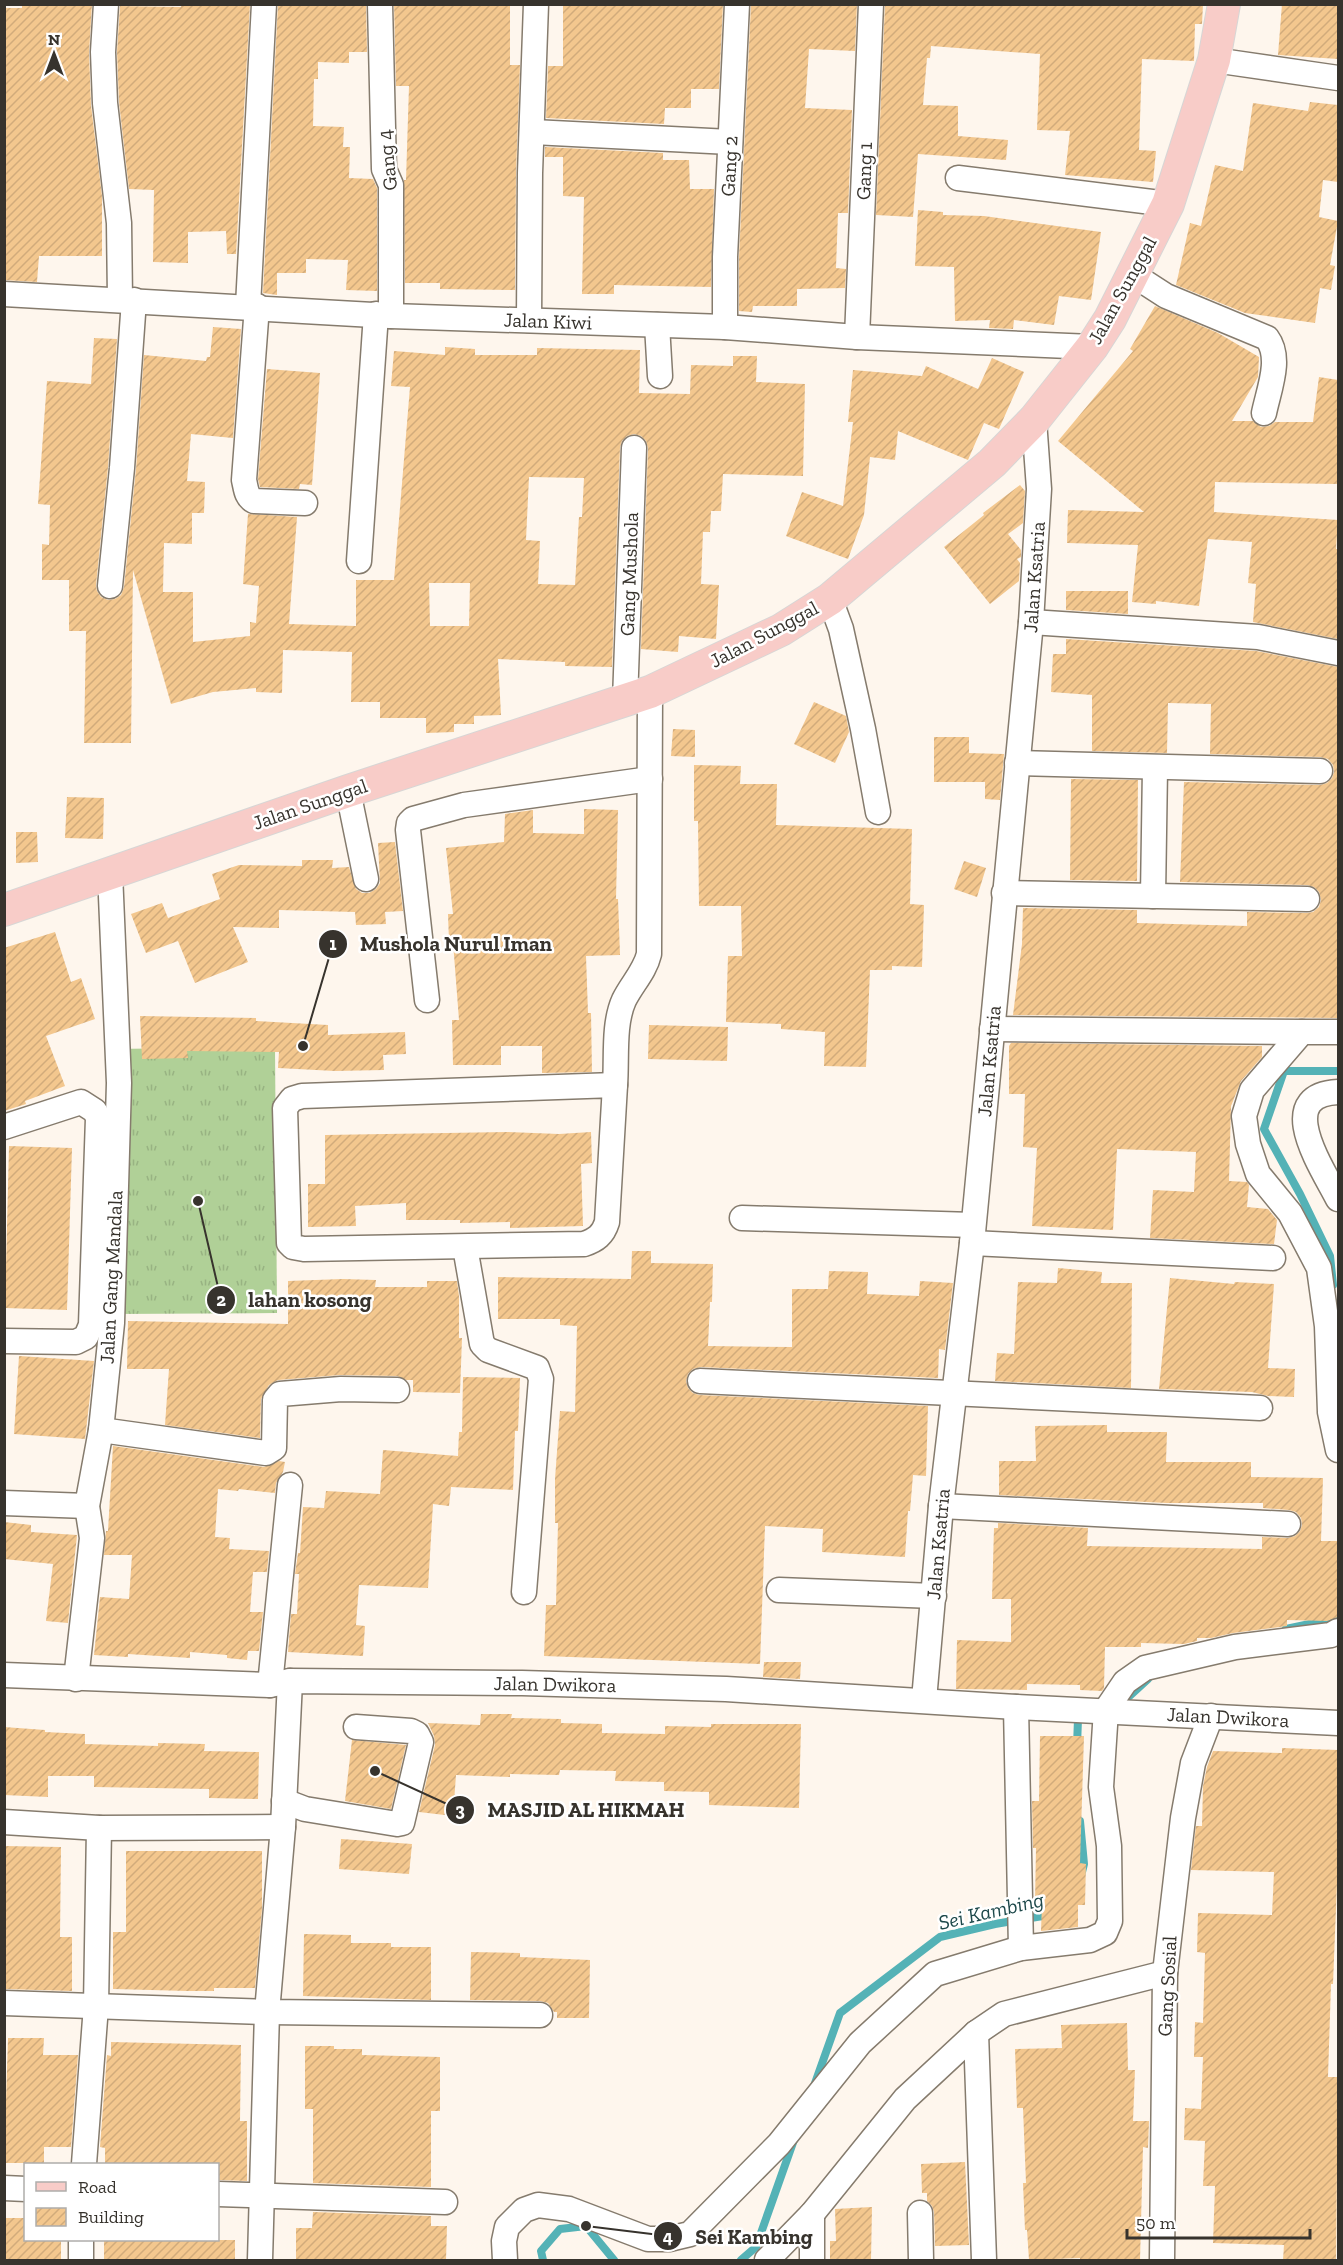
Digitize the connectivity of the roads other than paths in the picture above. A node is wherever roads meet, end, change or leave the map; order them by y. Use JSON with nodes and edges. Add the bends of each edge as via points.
{"nodes":[{"id":1,"x":106,"y":4,"type":"edge"},
{"id":2,"x":264,"y":4,"type":"edge"},
{"id":3,"x":380,"y":4,"type":"edge"},
{"id":4,"x":536,"y":4,"type":"edge"},
{"id":5,"x":737,"y":4,"type":"edge"},
{"id":6,"x":871,"y":4,"type":"edge"},
{"id":7,"x":1224,"y":4,"type":"edge"},
{"id":8,"x":1214,"y":60,"type":"junction"},
{"id":9,"x":1338,"y":78,"type":"edge"},
{"id":10,"x":533,"y":132,"type":"junction"},
{"id":11,"x":730,"y":142,"type":"junction"},
{"id":12,"x":958,"y":178,"type":"dead end"},
{"id":13,"x":1168,"y":204,"type":"junction"},
{"id":14,"x":1132,"y":274,"type":"junction"},
{"id":15,"x":4,"y":294,"type":"edge"},
{"id":16,"x":127,"y":299,"type":"junction"},
{"id":17,"x":252,"y":306,"type":"junction"},
{"id":18,"x":384,"y":315,"type":"junction"},
{"id":19,"x":529,"y":320,"type":"junction"},
{"id":20,"x":657,"y":326,"type":"junction"},
{"id":21,"x":725,"y":327,"type":"junction"},
{"id":22,"x":857,"y":337,"type":"junction"},
{"id":23,"x":1092,"y":347,"type":"junction"},
{"id":24,"x":660,"y":376,"type":"dead end"},
{"id":25,"x":1264,"y":413,"type":"dead end"},
{"id":26,"x":1034,"y":420,"type":"junction"},
{"id":27,"x":634,"y":448,"type":"dead end"},
{"id":28,"x":305,"y":503,"type":"dead end"},
{"id":29,"x":358,"y":561,"type":"dead end"},
{"id":30,"x":110,"y":586,"type":"dead end"},
{"id":31,"x":830,"y":599,"type":"junction"},
{"id":32,"x":1031,"y":622,"type":"junction"},
{"id":33,"x":1338,"y":653,"type":"edge"},
{"id":34,"x":637,"y":696,"type":"junction"},
{"id":35,"x":1017,"y":763,"type":"junction"},
{"id":36,"x":1155,"y":768,"type":"junction"},
{"id":37,"x":1320,"y":771,"type":"dead end"},
{"id":38,"x":650,"y":779,"type":"junction"},
{"id":39,"x":348,"y":791,"type":"junction"},
{"id":40,"x":878,"y":812,"type":"dead end"},
{"id":41,"x":110,"y":873,"type":"junction"},
{"id":42,"x":366,"y":879,"type":"dead end"},
{"id":43,"x":1004,"y":893,"type":"junction"},
{"id":44,"x":1153,"y":896,"type":"junction"},
{"id":45,"x":1307,"y":899,"type":"dead end"},
{"id":46,"x":4,"y":910,"type":"edge"},
{"id":47,"x":427,"y":1000,"type":"dead end"},
{"id":48,"x":992,"y":1029,"type":"junction"},
{"id":49,"x":1302,"y":1032,"type":"junction"},
{"id":50,"x":1338,"y":1032,"type":"edge"},
{"id":51,"x":615,"y":1085,"type":"junction"},
{"id":52,"x":1338,"y":1092,"type":"edge"},
{"id":53,"x":4,"y":1127,"type":"edge"},
{"id":54,"x":1338,"y":1199,"type":"edge"},
{"id":55,"x":742,"y":1218,"type":"dead end"},
{"id":56,"x":972,"y":1234,"type":"junction"},
{"id":57,"x":465,"y":1247,"type":"junction"},
{"id":58,"x":1274,"y":1258,"type":"dead end"},
{"id":59,"x":4,"y":1341,"type":"edge"},
{"id":60,"x":700,"y":1381,"type":"dead end"},
{"id":61,"x":397,"y":1390,"type":"dead end"},
{"id":62,"x":954,"y":1393,"type":"junction"},
{"id":63,"x":1260,"y":1408,"type":"dead end"},
{"id":64,"x":101,"y":1430,"type":"junction"},
{"id":65,"x":1338,"y":1450,"type":"edge"},
{"id":66,"x":290,"y":1485,"type":"dead end"},
{"id":67,"x":4,"y":1503,"type":"edge"},
{"id":68,"x":87,"y":1506,"type":"junction"},
{"id":69,"x":941,"y":1506,"type":"junction"},
{"id":70,"x":1288,"y":1524,"type":"dead end"},
{"id":71,"x":779,"y":1590,"type":"dead end"},
{"id":72,"x":524,"y":1592,"type":"dead end"},
{"id":73,"x":934,"y":1596,"type":"junction"},
{"id":74,"x":1338,"y":1631,"type":"edge"},
{"id":75,"x":4,"y":1675,"type":"edge"},
{"id":76,"x":76,"y":1678,"type":"junction"},
{"id":77,"x":280,"y":1683,"type":"junction"},
{"id":78,"x":924,"y":1700,"type":"junction"},
{"id":79,"x":1016,"y":1707,"type":"junction"},
{"id":80,"x":1112,"y":1711,"type":"junction"},
{"id":81,"x":1202,"y":1715,"type":"junction"},
{"id":82,"x":1338,"y":1723,"type":"edge"},
{"id":83,"x":357,"y":1727,"type":"dead end"},
{"id":84,"x":284,"y":1801,"type":"junction"},
{"id":85,"x":4,"y":1822,"type":"edge"},
{"id":86,"x":283,"y":1827,"type":"junction"},
{"id":87,"x":99,"y":1828,"type":"junction"},
{"id":88,"x":1021,"y":1948,"type":"junction"},
{"id":89,"x":1165,"y":1973,"type":"junction"},
{"id":90,"x":4,"y":2003,"type":"edge"},
{"id":91,"x":96,"y":2006,"type":"junction"},
{"id":92,"x":267,"y":2012,"type":"junction"},
{"id":93,"x":540,"y":2016,"type":"dead end"},
{"id":94,"x":976,"y":2033,"type":"junction"},
{"id":95,"x":84,"y":2163,"type":"edge"},
{"id":96,"x":4,"y":2188,"type":"edge"},
{"id":97,"x":24,"y":2189,"type":"edge"},
{"id":98,"x":219,"y":2194,"type":"edge"},
{"id":99,"x":261,"y":2195,"type":"junction"},
{"id":100,"x":445,"y":2202,"type":"dead end"},
{"id":101,"x":920,"y":2213,"type":"dead end"},
{"id":102,"x":812,"y":2214,"type":"junction"},
{"id":103,"x":81,"y":2241,"type":"edge"},
{"id":104,"x":81,"y":2260,"type":"edge"},
{"id":105,"x":260,"y":2260,"type":"edge"},
{"id":106,"x":505,"y":2260,"type":"edge"},
{"id":107,"x":767,"y":2260,"type":"edge"},
{"id":108,"x":812,"y":2260,"type":"edge"},
{"id":109,"x":921,"y":2260,"type":"edge"},
{"id":110,"x":984,"y":2260,"type":"edge"},
{"id":111,"x":1162,"y":2260,"type":"edge"}],
"edges":[{"from":1,"to":16,"type":"street","via":[[105,103]]},
{"from":2,"to":17,"type":"street"},
{"from":3,"to":18,"type":"street","name":"Gang 4","via":[[384,169],[391,185]]},
{"from":4,"to":10,"type":"street"},
{"from":5,"to":11,"type":"street","name":"Gang 2"},
{"from":6,"to":22,"type":"street","name":"Gang 1"},
{"from":7,"to":8,"type":"main road","name":"Jalan Sunggal"},
{"from":8,"to":9,"type":"street"},
{"from":8,"to":13,"type":"main road","name":"Jalan Sunggal"},
{"from":10,"to":11,"type":"street"},
{"from":10,"to":19,"type":"street"},
{"from":11,"to":21,"type":"street","name":"Gang 2"},
{"from":12,"to":13,"type":"street"},
{"from":13,"to":14,"type":"main road","name":"Jalan Sunggal"},
{"from":14,"to":23,"type":"main road","name":"Jalan Sunggal"},
{"from":14,"to":25,"type":"street","via":[[1166,296],[1267,338],[1275,358]]},
{"from":15,"to":16,"type":"street","name":"Jalan Kiwi"},
{"from":16,"to":17,"type":"street","name":"Jalan Kiwi"},
{"from":16,"to":30,"type":"street","via":[[122,468]]},
{"from":17,"to":18,"type":"street","name":"Jalan Kiwi"},
{"from":17,"to":28,"type":"street","via":[[246,490],[254,501]]},
{"from":18,"to":19,"type":"street","name":"Jalan Kiwi"},
{"from":18,"to":29,"type":"street","name":"Gang 4"},
{"from":19,"to":20,"type":"street","name":"Jalan Kiwi"},
{"from":20,"to":21,"type":"street","name":"Jalan Kiwi"},
{"from":20,"to":24,"type":"street"},
{"from":21,"to":22,"type":"street","name":"Jalan Kiwi"},
{"from":22,"to":23,"type":"street","name":"Jalan Kiwi"},
{"from":23,"to":26,"type":"main road","name":"Jalan Sunggal"},
{"from":26,"to":31,"type":"main road","name":"Jalan Sunggal","via":[[992,463]]},
{"from":26,"to":32,"type":"street","name":"Jalan Ksatria","via":[[1039,489]]},
{"from":27,"to":34,"type":"street","name":"Gang Mushola"},
{"from":31,"to":34,"type":"main road","name":"Jalan Sunggal","via":[[781,630]]},
{"from":31,"to":40,"type":"street","via":[[841,629]]},
{"from":32,"to":33,"type":"street","via":[[1258,637]]},
{"from":32,"to":35,"type":"street","name":"Jalan Ksatria"},
{"from":34,"to":38,"type":"street","name":"Gang Mushola"},
{"from":34,"to":39,"type":"main road","name":"Jalan Sunggal"},
{"from":35,"to":36,"type":"street"},
{"from":35,"to":43,"type":"street","name":"Jalan Ksatria"},
{"from":36,"to":37,"type":"street"},
{"from":36,"to":44,"type":"street"},
{"from":38,"to":47,"type":"street","via":[[464,805],[413,819],[408,830]]},
{"from":38,"to":51,"type":"street","name":"Gang Mushola","via":[[649,954],[623,1002]]},
{"from":39,"to":41,"type":"main road","name":"Jalan Sunggal"},
{"from":39,"to":42,"type":"street"},
{"from":41,"to":46,"type":"main road","name":"Jalan Sunggal"},
{"from":41,"to":64,"type":"street","name":"Jalan Gang Mandala","via":[[119,1083],[112,1323]]},
{"from":43,"to":44,"type":"street"},
{"from":43,"to":48,"type":"street","name":"Jalan Ksatria"},
{"from":44,"to":45,"type":"street"},
{"from":48,"to":49,"type":"street"},
{"from":48,"to":56,"type":"street","name":"Jalan Ksatria"},
{"from":49,"to":50,"type":"street"},
{"from":49,"to":65,"type":"street","via":[[1252,1090],[1244,1116],[1258,1174],[1290,1213],[1318,1268],[1327,1326],[1330,1412]]},
{"from":51,"to":57,"type":"street","name":"Gang Mushola","via":[[607,1222],[599,1237],[584,1244]]},
{"from":51,"to":57,"type":"street","name":"Gang Mushola","via":[[292,1099],[285,1108],[287,1238],[293,1247]]},
{"from":52,"to":54,"type":"street","via":[[1326,1092],[1312,1101],[1304,1116],[1307,1137]]},
{"from":53,"to":59,"type":"street","via":[[81,1102],[95,1111],[98,1118],[91,1325],[86,1337],[76,1342]]},
{"from":55,"to":56,"type":"street"},
{"from":56,"to":58,"type":"street"},
{"from":56,"to":62,"type":"street","name":"Jalan Ksatria"},
{"from":57,"to":72,"type":"street","via":[[482,1344],[488,1350],[537,1368],[541,1379]]},
{"from":60,"to":62,"type":"street"},
{"from":61,"to":64,"type":"street","via":[[280,1394],[275,1400],[274,1448],[266,1453]]},
{"from":62,"to":63,"type":"street"},
{"from":62,"to":69,"type":"street","name":"Jalan Ksatria"},
{"from":64,"to":68,"type":"street","name":"Jalan Gang Mandala"},
{"from":66,"to":77,"type":"street"},
{"from":67,"to":68,"type":"street"},
{"from":68,"to":76,"type":"street","name":"Jalan Gang Mandala","via":[[92,1538]]},
{"from":69,"to":70,"type":"street"},
{"from":69,"to":73,"type":"street","name":"Jalan Ksatria"},
{"from":71,"to":73,"type":"street"},
{"from":73,"to":78,"type":"street","name":"Jalan Ksatria"},
{"from":74,"to":80,"type":"street","via":[[1234,1647],[1145,1668],[1125,1682]]},
{"from":75,"to":76,"type":"street","name":"Jalan Dwikora"},
{"from":76,"to":77,"type":"street","name":"Jalan Dwikora"},
{"from":77,"to":78,"type":"street","name":"Jalan Dwikora","via":[[533,1683]]},
{"from":77,"to":84,"type":"street"},
{"from":78,"to":79,"type":"street","name":"Jalan Dwikora"},
{"from":79,"to":80,"type":"street","name":"Jalan Dwikora"},
{"from":79,"to":88,"type":"street"},
{"from":80,"to":81,"type":"street","name":"Jalan Dwikora"},
{"from":80,"to":88,"type":"street","via":[[1101,1787],[1109,1846],[1110,1921],[1105,1934],[1090,1940]]},
{"from":81,"to":82,"type":"street","name":"Jalan Dwikora"},
{"from":81,"to":89,"type":"street","name":"Gang Sosial","via":[[1183,1818]]},
{"from":83,"to":84,"type":"street","via":[[411,1731],[421,1742],[402,1823],[305,1809]]},
{"from":84,"to":86,"type":"street"},
{"from":85,"to":87,"type":"street"},
{"from":86,"to":87,"type":"street"},
{"from":86,"to":92,"type":"street"},
{"from":87,"to":91,"type":"street"},
{"from":88,"to":106,"type":"street","via":[[935,1974],[922,1984],[860,2043],[779,2144],[690,2234],[648,2238],[569,2209],[538,2205],[524,2210],[507,2227]]},
{"from":89,"to":94,"type":"street","via":[[1004,2014]]},
{"from":89,"to":111,"type":"street","name":"Gang Sosial"},
{"from":90,"to":91,"type":"street"},
{"from":91,"to":92,"type":"street"},
{"from":91,"to":95,"type":"street"},
{"from":92,"to":93,"type":"street"},
{"from":92,"to":99,"type":"street"},
{"from":94,"to":102,"type":"street","via":[[905,2099]]},
{"from":94,"to":110,"type":"street"},
{"from":96,"to":97,"type":"street"},
{"from":98,"to":99,"type":"street"},
{"from":99,"to":100,"type":"street"},
{"from":99,"to":105,"type":"street"},
{"from":101,"to":109,"type":"street"},
{"from":102,"to":107,"type":"street"},
{"from":102,"to":108,"type":"street"},
{"from":103,"to":104,"type":"street"}]}
